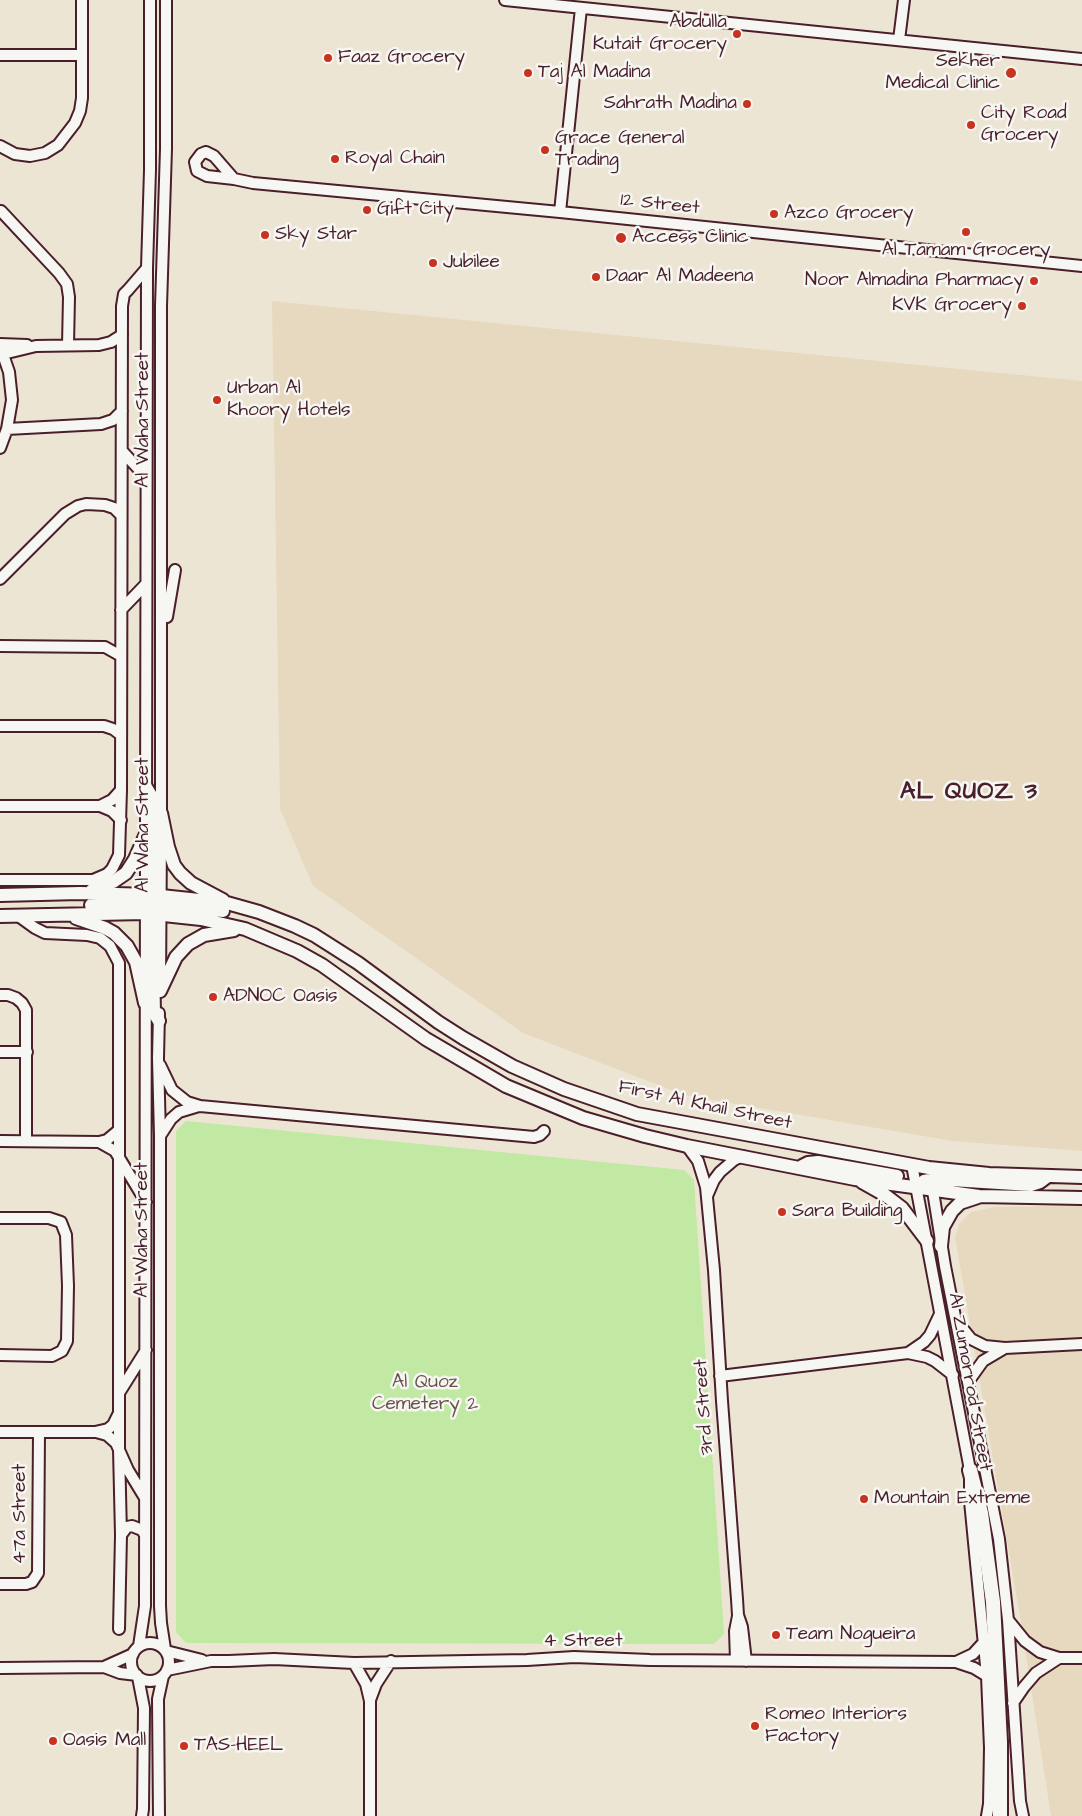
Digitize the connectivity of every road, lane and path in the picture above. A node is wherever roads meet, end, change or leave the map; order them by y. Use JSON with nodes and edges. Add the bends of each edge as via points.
{"nodes":[{"id":1,"x":82,"y":0,"type":"edge"},
{"id":2,"x":150,"y":0,"type":"edge"},
{"id":3,"x":166,"y":0,"type":"edge"},
{"id":4,"x":505,"y":0,"type":"edge"},
{"id":5,"x":904,"y":0,"type":"edge"},
{"id":6,"x":581,"y":8,"type":"junction"},
{"id":7,"x":899,"y":40,"type":"junction"},
{"id":8,"x":82,"y":54,"type":"junction"},
{"id":9,"x":0,"y":55,"type":"edge"},
{"id":10,"x":1082,"y":59,"type":"edge"},
{"id":11,"x":0,"y":146,"type":"edge"},
{"id":12,"x":234,"y":179,"type":"dead end"},
{"id":13,"x":1,"y":211,"type":"edge"},
{"id":14,"x":560,"y":212,"type":"junction"},
{"id":15,"x":1082,"y":266,"type":"edge"},
{"id":16,"x":147,"y":268,"type":"junction"},
{"id":17,"x":122,"y":335,"type":"junction"},
{"id":18,"x":68,"y":345,"type":"junction"},
{"id":19,"x":99,"y":345,"type":"junction"},
{"id":20,"x":1,"y":348,"type":"edge"},
{"id":21,"x":122,"y":357,"type":"junction"},
{"id":22,"x":122,"y":411,"type":"junction"},
{"id":23,"x":9,"y":424,"type":"junction"},
{"id":24,"x":102,"y":424,"type":"junction"},
{"id":25,"x":122,"y":434,"type":"junction"},
{"id":26,"x":0,"y":448,"type":"edge"},
{"id":27,"x":122,"y":451,"type":"junction"},
{"id":28,"x":146,"y":477,"type":"junction"},
{"id":29,"x":121,"y":490,"type":"junction"},
{"id":30,"x":105,"y":505,"type":"junction"},
{"id":31,"x":121,"y":515,"type":"junction"},
{"id":32,"x":175,"y":570,"type":"dead end"},
{"id":33,"x":0,"y":579,"type":"edge"},
{"id":34,"x":146,"y":584,"type":"junction"},
{"id":35,"x":121,"y":610,"type":"junction"},
{"id":36,"x":120,"y":637,"type":"junction"},
{"id":37,"x":0,"y":646,"type":"edge"},
{"id":38,"x":104,"y":647,"type":"junction"},
{"id":39,"x":162,"y":647,"type":"junction"},
{"id":40,"x":120,"y":656,"type":"junction"},
{"id":41,"x":121,"y":715,"type":"junction"},
{"id":42,"x":0,"y":726,"type":"edge"},
{"id":43,"x":104,"y":726,"type":"junction"},
{"id":44,"x":121,"y":735,"type":"junction"},
{"id":45,"x":146,"y":787,"type":"junction"},
{"id":46,"x":121,"y":790,"type":"junction"},
{"id":47,"x":0,"y":806,"type":"edge"},
{"id":48,"x":100,"y":806,"type":"junction"},
{"id":49,"x":161,"y":813,"type":"junction"},
{"id":50,"x":121,"y":820,"type":"junction"},
{"id":51,"x":146,"y":834,"type":"junction"},
{"id":52,"x":0,"y":880,"type":"edge"},
{"id":53,"x":80,"y":893,"type":"junction"},
{"id":54,"x":0,"y":895,"type":"edge"},
{"id":55,"x":227,"y":903,"type":"junction"},
{"id":56,"x":153,"y":904,"type":"junction"},
{"id":57,"x":240,"y":906,"type":"junction"},
{"id":58,"x":58,"y":914,"type":"junction"},
{"id":59,"x":17,"y":915,"type":"junction"},
{"id":60,"x":0,"y":916,"type":"edge"},
{"id":61,"x":245,"y":929,"type":"junction"},
{"id":62,"x":160,"y":991,"type":"junction"},
{"id":63,"x":4,"y":995,"type":"edge"},
{"id":64,"x":145,"y":1003,"type":"junction"},
{"id":65,"x":159,"y":1021,"type":"junction"},
{"id":66,"x":0,"y":1052,"type":"edge"},
{"id":67,"x":27,"y":1052,"type":"junction"},
{"id":68,"x":158,"y":1058,"type":"junction"},
{"id":69,"x":200,"y":1106,"type":"junction"},
{"id":70,"x":119,"y":1130,"type":"junction"},
{"id":71,"x":544,"y":1131,"type":"dead end"},
{"id":72,"x":160,"y":1136,"type":"junction"},
{"id":73,"x":0,"y":1141,"type":"edge"},
{"id":74,"x":26,"y":1141,"type":"junction"},
{"id":75,"x":99,"y":1142,"type":"junction"},
{"id":76,"x":687,"y":1146,"type":"junction"},
{"id":77,"x":119,"y":1156,"type":"junction"},
{"id":78,"x":742,"y":1156,"type":"junction"},
{"id":79,"x":912,"y":1165,"type":"junction"},
{"id":80,"x":800,"y":1168,"type":"junction"},
{"id":81,"x":1082,"y":1177,"type":"edge"},
{"id":82,"x":855,"y":1179,"type":"junction"},
{"id":83,"x":931,"y":1179,"type":"junction"},
{"id":84,"x":916,"y":1183,"type":"junction"},
{"id":85,"x":979,"y":1196,"type":"junction"},
{"id":86,"x":707,"y":1197,"type":"junction"},
{"id":87,"x":1082,"y":1198,"type":"edge"},
{"id":88,"x":146,"y":1202,"type":"junction"},
{"id":89,"x":0,"y":1218,"type":"edge"},
{"id":90,"x":927,"y":1241,"type":"junction"},
{"id":91,"x":941,"y":1246,"type":"junction"},
{"id":92,"x":940,"y":1314,"type":"junction"},
{"id":93,"x":956,"y":1320,"type":"junction"},
{"id":94,"x":1082,"y":1344,"type":"edge"},
{"id":95,"x":1006,"y":1348,"type":"junction"},
{"id":96,"x":146,"y":1350,"type":"junction"},
{"id":97,"x":908,"y":1352,"type":"junction"},
{"id":98,"x":0,"y":1355,"type":"edge"},
{"id":99,"x":720,"y":1372,"type":"junction"},
{"id":100,"x":953,"y":1375,"type":"junction"},
{"id":101,"x":968,"y":1382,"type":"junction"},
{"id":102,"x":119,"y":1394,"type":"junction"},
{"id":103,"x":119,"y":1413,"type":"junction"},
{"id":104,"x":0,"y":1432,"type":"edge"},
{"id":105,"x":39,"y":1432,"type":"junction"},
{"id":106,"x":95,"y":1432,"type":"junction"},
{"id":107,"x":118,"y":1449,"type":"junction"},
{"id":108,"x":970,"y":1470,"type":"junction"},
{"id":109,"x":146,"y":1499,"type":"junction"},
{"id":110,"x":145,"y":1534,"type":"junction"},
{"id":111,"x":121,"y":1535,"type":"junction"},
{"id":112,"x":0,"y":1584,"type":"edge"},
{"id":113,"x":1001,"y":1621,"type":"junction"},
{"id":114,"x":119,"y":1629,"type":"dead end"},
{"id":115,"x":983,"y":1643,"type":"junction"},
{"id":116,"x":136,"y":1650,"type":"junction"},
{"id":117,"x":166,"y":1650,"type":"junction"},
{"id":118,"x":1059,"y":1658,"type":"junction"},
{"id":119,"x":1082,"y":1658,"type":"edge"},
{"id":120,"x":741,"y":1660,"type":"junction"},
{"id":121,"x":211,"y":1661,"type":"junction"},
{"id":122,"x":391,"y":1661,"type":"junction"},
{"id":123,"x":956,"y":1662,"type":"junction"},
{"id":124,"x":354,"y":1663,"type":"junction"},
{"id":125,"x":104,"y":1667,"type":"junction"},
{"id":126,"x":0,"y":1668,"type":"edge"},
{"id":127,"x":165,"y":1673,"type":"junction"},
{"id":128,"x":137,"y":1676,"type":"junction"},
{"id":129,"x":987,"y":1676,"type":"junction"},
{"id":130,"x":370,"y":1700,"type":"junction"},
{"id":131,"x":1013,"y":1703,"type":"junction"},
{"id":132,"x":143,"y":1814,"type":"edge"},
{"id":133,"x":159,"y":1815,"type":"edge"},
{"id":134,"x":370,"y":1816,"type":"edge"},
{"id":135,"x":987,"y":1816,"type":"edge"},
{"id":136,"x":1000,"y":1816,"type":"edge"},
{"id":137,"x":1023,"y":1816,"type":"edge"}],
"edges":[{"from":1,"to":8,"type":"street"},
{"from":2,"to":16,"type":"street","name":"Al Waha Street"},
{"from":3,"to":39,"type":"street","name":"Al Waha Street","via":[[161,306]]},
{"from":4,"to":6,"type":"street"},
{"from":5,"to":7,"type":"street"},
{"from":6,"to":7,"type":"street"},
{"from":6,"to":14,"type":"street"},
{"from":7,"to":10,"type":"street"},
{"from":8,"to":9,"type":"street"},
{"from":8,"to":11,"type":"street","via":[[80,111],[58,144],[45,153],[30,156],[15,154]]},
{"from":12,"to":14,"type":"street","name":"12 Street"},
{"from":13,"to":18,"type":"street","via":[[60,272],[67,284],[70,297]]},
{"from":14,"to":15,"type":"street","name":"12 Street"},
{"from":16,"to":17,"type":"street","via":[[122,300]]},
{"from":16,"to":28,"type":"street","name":"Al Waha Street"},
{"from":17,"to":19,"type":"street"},
{"from":17,"to":21,"type":"street"},
{"from":18,"to":19,"type":"street"},
{"from":18,"to":20,"type":"street","via":[[16,344]]},
{"from":19,"to":21,"type":"street","via":[[109,347]]},
{"from":20,"to":23,"type":"street","via":[[11,386]]},
{"from":21,"to":22,"type":"street"},
{"from":22,"to":24,"type":"street","via":[[113,420]]},
{"from":22,"to":25,"type":"street"},
{"from":23,"to":24,"type":"street"},
{"from":23,"to":26,"type":"street"},
{"from":24,"to":25,"type":"street"},
{"from":25,"to":27,"type":"street"},
{"from":27,"to":28,"type":"street"},
{"from":27,"to":29,"type":"street"},
{"from":28,"to":34,"type":"street","name":"Al Waha Street"},
{"from":29,"to":30,"type":"street"},
{"from":29,"to":31,"type":"street"},
{"from":30,"to":31,"type":"street"},
{"from":30,"to":33,"type":"street","via":[[86,504],[71,509]]},
{"from":31,"to":35,"type":"street"},
{"from":32,"to":39,"type":"street"},
{"from":34,"to":35,"type":"street"},
{"from":34,"to":45,"type":"street","name":"Al Waha Street"},
{"from":35,"to":36,"type":"street"},
{"from":36,"to":38,"type":"street"},
{"from":36,"to":40,"type":"street"},
{"from":37,"to":38,"type":"street"},
{"from":38,"to":40,"type":"street"},
{"from":39,"to":49,"type":"street","name":"Al Waha Street"},
{"from":40,"to":41,"type":"street"},
{"from":41,"to":43,"type":"street"},
{"from":41,"to":44,"type":"street"},
{"from":42,"to":43,"type":"street"},
{"from":43,"to":44,"type":"street"},
{"from":44,"to":46,"type":"street"},
{"from":45,"to":51,"type":"street","name":"Al Waha Street"},
{"from":45,"to":56,"type":"main road","via":[[152,798]]},
{"from":46,"to":48,"type":"street"},
{"from":46,"to":50,"type":"street"},
{"from":47,"to":48,"type":"street"},
{"from":48,"to":50,"type":"street"},
{"from":49,"to":55,"type":"main road","via":[[170,856],[180,873]]},
{"from":49,"to":56,"type":"street","name":"Al Waha Street"},
{"from":50,"to":52,"type":"street","via":[[120,855],[117,863],[100,878],[85,881]]},
{"from":51,"to":53,"type":"main road","via":[[126,873],[113,882]]},
{"from":51,"to":56,"type":"street","name":"Al Waha Street"},
{"from":53,"to":54,"type":"main road","name":"First Al Khail Street"},
{"from":53,"to":56,"type":"main road","name":"First Al Khail Street"},
{"from":55,"to":56,"type":"main road","name":"First Al Khail Street"},
{"from":55,"to":57,"type":"main road","name":"First Al Khail Street"},
{"from":56,"to":57,"type":"main road","via":[[227,911]]},
{"from":56,"to":58,"type":"main road","name":"First Al Khail Street"},
{"from":56,"to":61,"type":"main road","name":"First Al Khail Street"},
{"from":56,"to":62,"type":"street","name":"Al Waha Street"},
{"from":56,"to":64,"type":"street","name":"Al Waha Street"},
{"from":56,"to":65,"type":"main road","via":[[154,1013]]},
{"from":57,"to":79,"type":"main road","name":"First Al Khail Street","via":[[314,935],[463,1038],[512,1066],[564,1089],[662,1120]]},
{"from":58,"to":59,"type":"main road","name":"First Al Khail Street"},
{"from":58,"to":64,"type":"main road","via":[[105,928],[121,939],[136,962]]},
{"from":59,"to":60,"type":"main road","name":"First Al Khail Street"},
{"from":59,"to":70,"type":"street","via":[[45,933],[100,938],[114,952],[120,971]]},
{"from":61,"to":62,"type":"main road","via":[[212,932],[188,944],[176,957]]},
{"from":61,"to":76,"type":"main road","name":"First Al Khail Street","via":[[322,965],[426,1039],[506,1086],[610,1127]]},
{"from":62,"to":65,"type":"street","name":"Al Waha Street"},
{"from":63,"to":67,"type":"street","via":[[16,998],[26,1010]]},
{"from":64,"to":88,"type":"street","name":"Al Waha Street"},
{"from":65,"to":68,"type":"street","name":"Al Waha Street"},
{"from":66,"to":67,"type":"street"},
{"from":67,"to":74,"type":"street"},
{"from":68,"to":69,"type":"street","via":[[172,1090],[187,1102]]},
{"from":68,"to":72,"type":"street","name":"Al Waha Street"},
{"from":69,"to":71,"type":"street","via":[[534,1137]]},
{"from":69,"to":72,"type":"street","via":[[179,1112],[170,1119]]},
{"from":70,"to":75,"type":"street"},
{"from":70,"to":77,"type":"street"},
{"from":72,"to":117,"type":"street","name":"Al Waha Street","via":[[160,1606]]},
{"from":73,"to":74,"type":"street"},
{"from":74,"to":75,"type":"street"},
{"from":75,"to":77,"type":"street","via":[[112,1148]]},
{"from":76,"to":78,"type":"main road","name":"First Al Khail Street"},
{"from":76,"to":86,"type":"street","name":"3rd Street","via":[[702,1170]]},
{"from":77,"to":88,"type":"street"},
{"from":77,"to":102,"type":"street"},
{"from":78,"to":80,"type":"main road","name":"First Al Khail Street"},
{"from":78,"to":86,"type":"street","via":[[720,1172]]},
{"from":79,"to":83,"type":"main road","name":"First Al Khail Street"},
{"from":79,"to":84,"type":"street","name":"Al Zumorrod Street"},
{"from":80,"to":82,"type":"main road","name":"First Al Khail Street"},
{"from":80,"to":84,"type":"main road","via":[[818,1162]]},
{"from":81,"to":83,"type":"main road","name":"First Al Khail Street","via":[[981,1174]]},
{"from":82,"to":84,"type":"main road","name":"First Al Khail Street"},
{"from":82,"to":90,"type":"main road","via":[[898,1205]]},
{"from":83,"to":84,"type":"main road","name":"First Al Khail Street"},
{"from":83,"to":84,"type":"main road","via":[[924,1176]]},
{"from":83,"to":85,"type":"main road","name":"First Al Khail Street"},
{"from":83,"to":91,"type":"street","name":"Al Zumorrod Street"},
{"from":84,"to":90,"type":"street","name":"Al Zumorrod Street"},
{"from":85,"to":87,"type":"main road","name":"First Al Khail Street"},
{"from":85,"to":91,"type":"main road","via":[[960,1203],[952,1211],[944,1227]]},
{"from":86,"to":99,"type":"street","name":"3rd Street"},
{"from":88,"to":96,"type":"street","name":"Al Waha Street"},
{"from":89,"to":98,"type":"street","via":[[52,1218],[61,1222],[66,1235],[68,1286],[67,1342],[62,1351],[52,1356]]},
{"from":90,"to":92,"type":"street","name":"Al Zumorrod Street"},
{"from":91,"to":93,"type":"street","name":"Al Zumorrod Street"},
{"from":92,"to":97,"type":"street","via":[[930,1335]]},
{"from":92,"to":100,"type":"street","name":"Al Zumorrod Street"},
{"from":93,"to":95,"type":"street","via":[[978,1343]]},
{"from":93,"to":101,"type":"street","name":"Al Zumorrod Street"},
{"from":94,"to":95,"type":"street"},
{"from":95,"to":101,"type":"street","via":[[983,1361]]},
{"from":96,"to":102,"type":"street"},
{"from":96,"to":109,"type":"street","name":"Al Waha Street"},
{"from":97,"to":99,"type":"street","via":[[768,1370]]},
{"from":97,"to":100,"type":"street","via":[[935,1361]]},
{"from":99,"to":120,"type":"street","name":"3rd Street","via":[[738,1614],[735,1631]]},
{"from":100,"to":108,"type":"street","name":"Al Zumorrod Street"},
{"from":101,"to":113,"type":"street","name":"Al Zumorrod Street","via":[[999,1539]]},
{"from":102,"to":103,"type":"street"},
{"from":103,"to":106,"type":"street","via":[[108,1429]]},
{"from":103,"to":107,"type":"street"},
{"from":104,"to":105,"type":"street"},
{"from":105,"to":106,"type":"street"},
{"from":105,"to":112,"type":"street","name":"47a Street","via":[[39,1569],[32,1582]]},
{"from":106,"to":107,"type":"street","via":[[112,1438]]},
{"from":107,"to":109,"type":"street"},
{"from":107,"to":111,"type":"street"},
{"from":108,"to":113,"type":"highway"},
{"from":108,"to":115,"type":"street","name":"Al Zumorrod Street"},
{"from":109,"to":110,"type":"street","name":"Al Waha Street"},
{"from":110,"to":111,"type":"street","via":[[132,1526]]},
{"from":110,"to":116,"type":"street","name":"Al Waha Street","via":[[145,1606]]},
{"from":111,"to":114,"type":"street"},
{"from":113,"to":118,"type":"street","via":[[1030,1646]]},
{"from":113,"to":131,"type":"street","name":"Al Zumorrod Street"},
{"from":113,"to":136,"type":"highway"},
{"from":115,"to":123,"type":"street","via":[[973,1654]]},
{"from":115,"to":129,"type":"street","name":"Al Zumorrod Street"},
{"from":116,"to":117,"type":"street","via":[[144,1644],[155,1643]]},
{"from":116,"to":125,"type":"street"},
{"from":116,"to":128,"type":"street","via":[[131,1665]]},
{"from":117,"to":121,"type":"street","name":"4 Street"},
{"from":117,"to":127,"type":"street","via":[[169,1657]]},
{"from":118,"to":119,"type":"street"},
{"from":118,"to":131,"type":"street","via":[[1036,1673]]},
{"from":120,"to":122,"type":"street","name":"4 Street","via":[[574,1657]]},
{"from":120,"to":123,"type":"street","name":"4 Street"},
{"from":121,"to":124,"type":"street","name":"4 Street","via":[[274,1659]]},
{"from":121,"to":127,"type":"street","name":"4 Street"},
{"from":122,"to":124,"type":"street","name":"4 Street"},
{"from":122,"to":130,"type":"street"},
{"from":123,"to":129,"type":"street","name":"4 Street"},
{"from":124,"to":130,"type":"street","via":[[366,1684]]},
{"from":125,"to":126,"type":"street"},
{"from":125,"to":128,"type":"street"},
{"from":127,"to":128,"type":"street","via":[[153,1681]]},
{"from":127,"to":133,"type":"street","via":[[158,1699]]},
{"from":128,"to":132,"type":"street","via":[[144,1708]]},
{"from":129,"to":135,"type":"street","name":"Al Zumorrod Street","via":[[990,1748]]},
{"from":130,"to":134,"type":"street"},
{"from":131,"to":137,"type":"street","name":"Al Zumorrod Street"}]}
